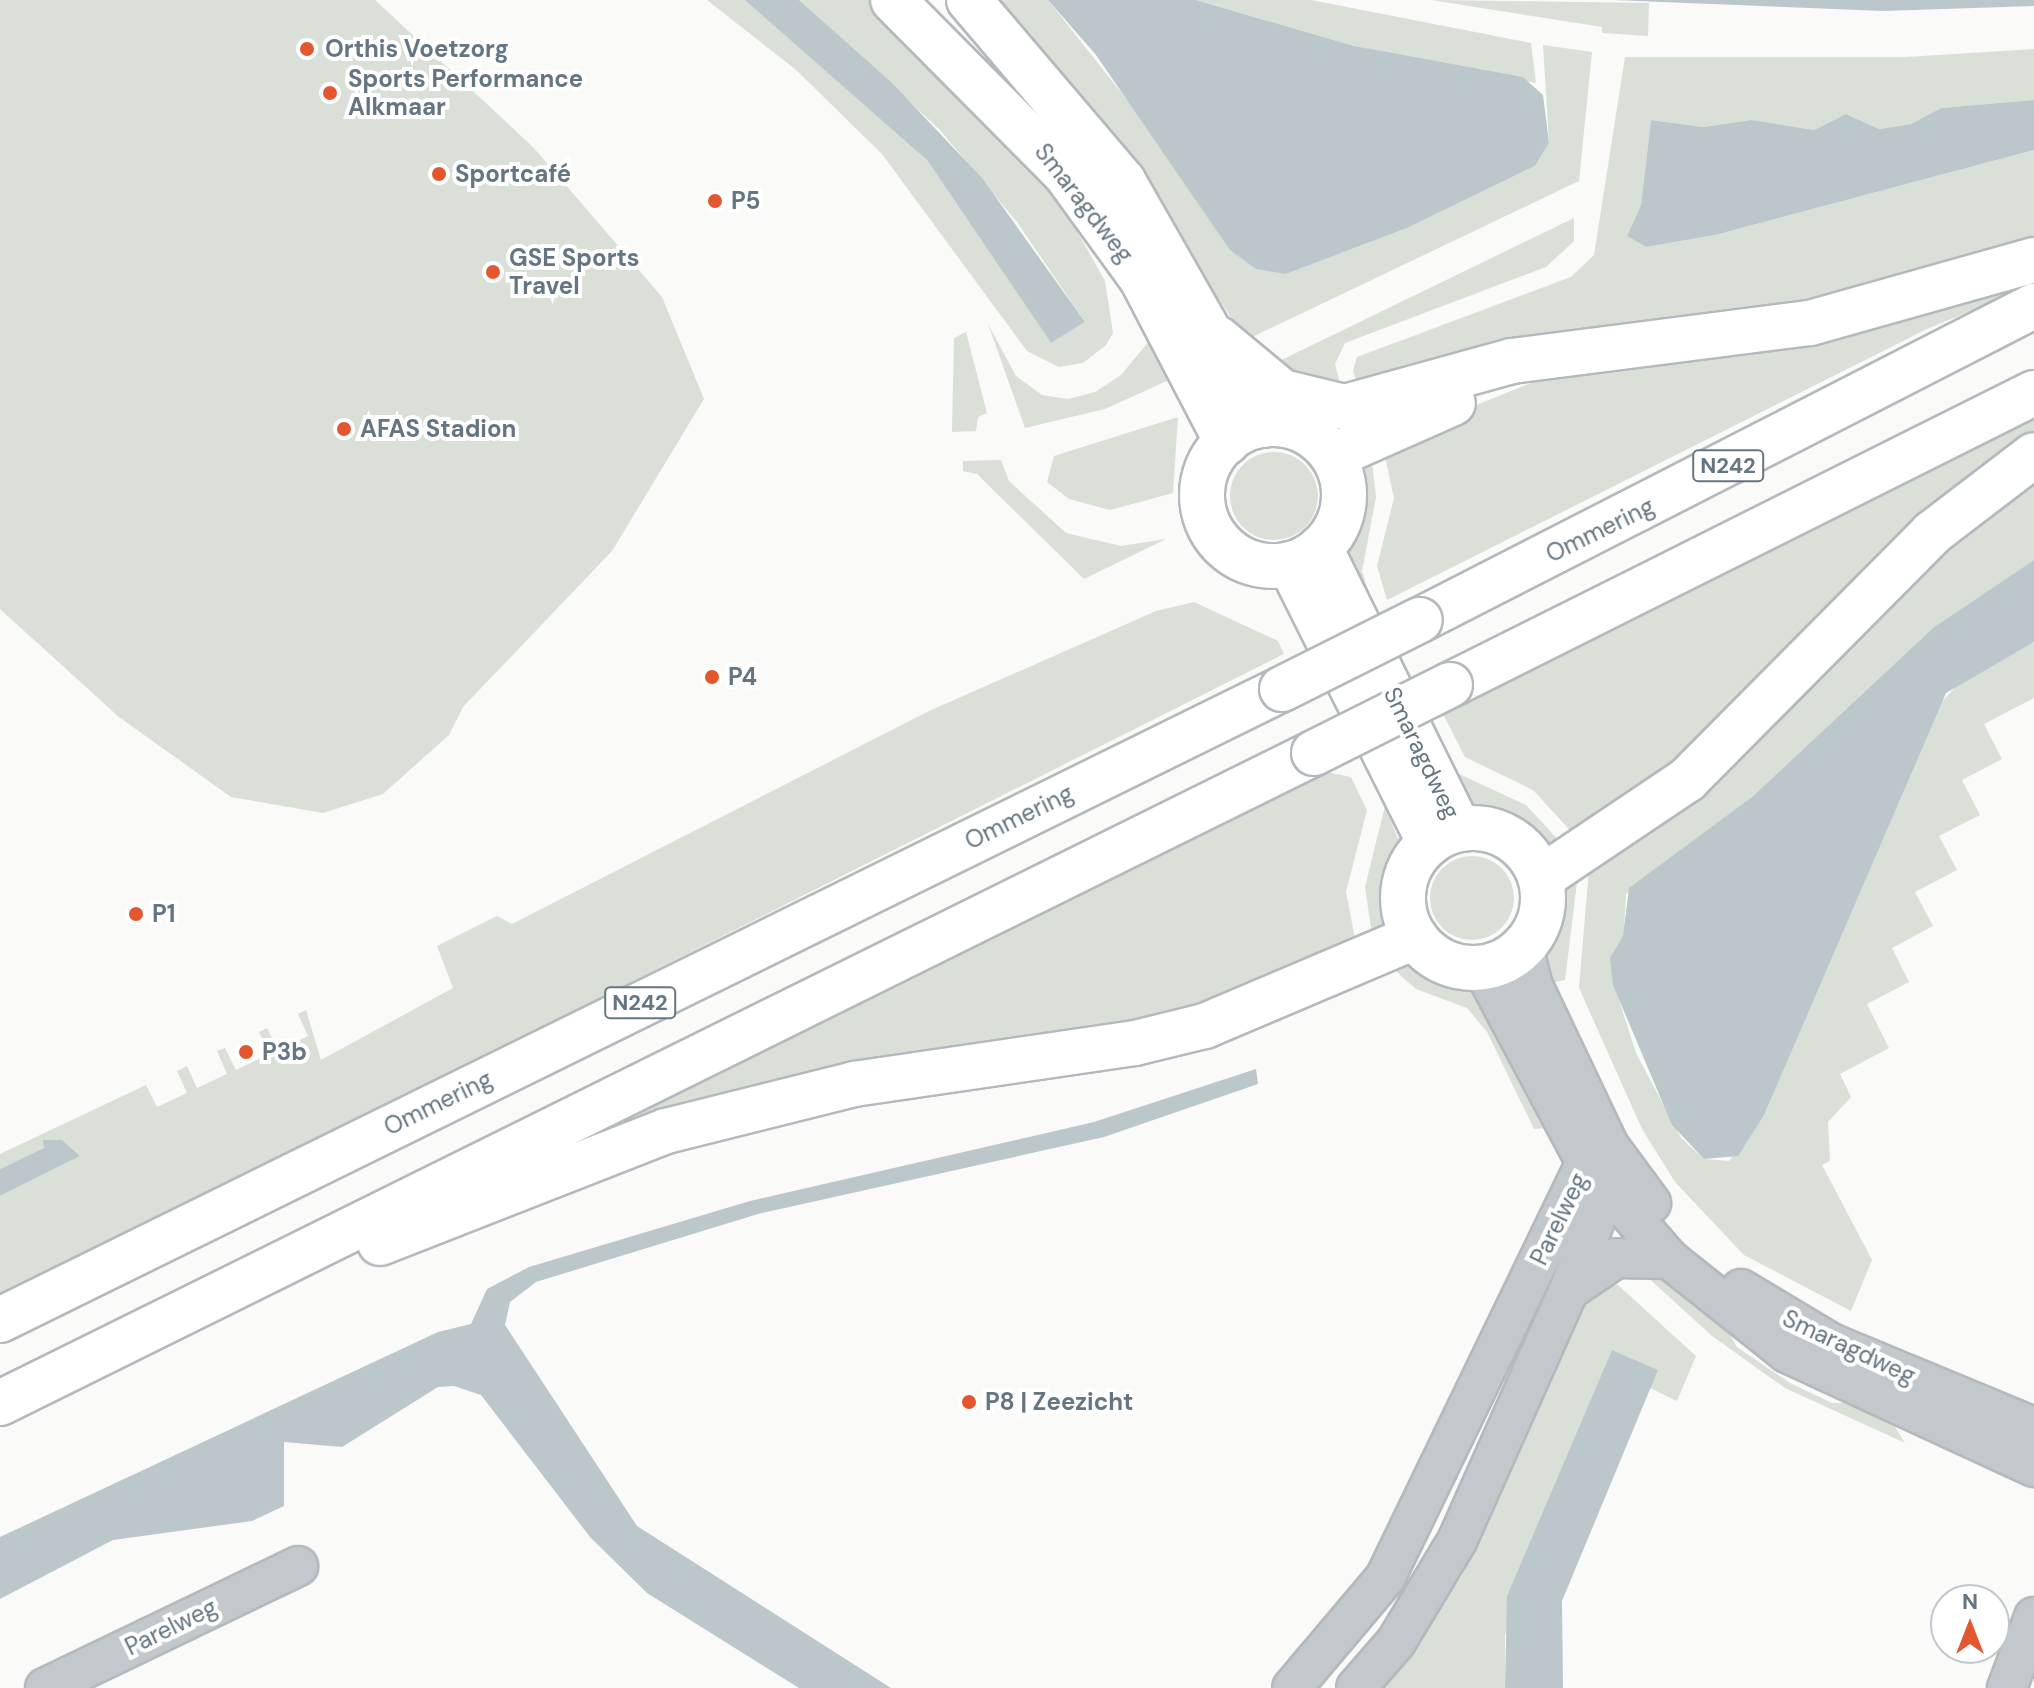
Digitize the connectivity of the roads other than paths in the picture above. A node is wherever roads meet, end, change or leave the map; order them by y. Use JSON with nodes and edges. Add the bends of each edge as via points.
{"nodes":[{"id":1,"x":893,"y":0,"type":"edge"},
{"id":2,"x":969,"y":0,"type":"edge"},
{"id":3,"x":2034,"y":260,"type":"edge"},
{"id":4,"x":2034,"y":306,"type":"edge"},
{"id":5,"x":1217,"y":338,"type":"junction"},
{"id":6,"x":1571,"y":356,"type":"junction"},
{"id":7,"x":2034,"y":393,"type":"edge"},
{"id":8,"x":1244,"y":433,"type":"junction"},
{"id":9,"x":2034,"y":455,"type":"edge"},
{"id":10,"x":1333,"y":456,"type":"junction"},
{"id":11,"x":1305,"y":556,"type":"junction"},
{"id":12,"x":1444,"y":836,"type":"junction"},
{"id":13,"x":1541,"y":878,"type":"junction"},
{"id":14,"x":1415,"y":937,"type":"junction"},
{"id":15,"x":1523,"y":946,"type":"junction"},
{"id":16,"x":1482,"y":967,"type":"junction"},
{"id":17,"x":1604,"y":1171,"type":"junction"},
{"id":18,"x":1669,"y":1259,"type":"junction"},
{"id":19,"x":1569,"y":1290,"type":"junction"},
{"id":20,"x":214,"y":1298,"type":"junction"},
{"id":21,"x":0,"y":1320,"type":"edge"},
{"id":22,"x":0,"y":1403,"type":"edge"},
{"id":23,"x":2034,"y":1427,"type":"edge"},
{"id":24,"x":2034,"y":1467,"type":"edge"},
{"id":25,"x":298,"y":1566,"type":"dead end"},
{"id":26,"x":2034,"y":1617,"type":"edge"},
{"id":27,"x":45,"y":1688,"type":"edge"},
{"id":28,"x":1292,"y":1688,"type":"edge"},
{"id":29,"x":1356,"y":1688,"type":"edge"},
{"id":30,"x":2007,"y":1688,"type":"edge"}],
"edges":[{"from":1,"to":8,"type":"highway","name":"Smaragdweg","via":[[1065,173]]},
{"from":2,"to":5,"type":"highway","name":"Smaragdweg","via":[[1085,129],[1157,231]]},
{"from":3,"to":6,"type":"highway","via":[[1810,323]]},
{"from":4,"to":21,"type":"highway","name":"Ommering","number":"N242","bridge":true,"via":[[1282,689]]},
{"from":5,"to":6,"type":"highway","via":[[1282,392],[1345,407],[1476,368]]},
{"from":5,"to":8,"type":"highway","name":"Smaragdweg"},
{"from":6,"to":10,"type":"highway"},
{"from":7,"to":20,"type":"highway","bridge":true},
{"from":8,"to":10,"type":"highway","via":[[1305,432]]},
{"from":8,"to":11,"type":"highway","via":[[1203,485],[1212,530],[1250,562]]},
{"from":9,"to":13,"type":"highway","via":[[1932,533],[1687,780]]},
{"from":10,"to":11,"type":"highway","via":[[1343,507]]},
{"from":11,"to":12,"type":"highway","name":"Smaragdweg"},
{"from":12,"to":13,"type":"highway","via":[[1500,833],[1532,859]]},
{"from":12,"to":14,"type":"highway","via":[[1404,888]]},
{"from":13,"to":15,"type":"highway","via":[[1541,916]]},
{"from":14,"to":16,"type":"highway","via":[[1449,964]]},
{"from":14,"to":20,"type":"highway","via":[[1205,1026],[1135,1043],[854,1084],[666,1131],[411,1232]]},
{"from":15,"to":16,"type":"highway"},
{"from":15,"to":17,"type":"street","name":"Smaragdweg"},
{"from":16,"to":17,"type":"street","name":"Smaragdweg"},
{"from":17,"to":18,"type":"street","name":"Smaragdweg"},
{"from":17,"to":19,"type":"street","name":"Parelweg"},
{"from":17,"to":23,"type":"street","name":"Smaragdweg","via":[[1707,1265],[1771,1311],[1831,1343]]},
{"from":17,"to":28,"type":"street","name":"Parelweg","via":[[1385,1578]]},
{"from":18,"to":19,"type":"street","via":[[1616,1258]]},
{"from":18,"to":24,"type":"street","name":"Smaragdweg","via":[[1787,1353]]},
{"from":19,"to":29,"type":"street","name":"Parelweg","via":[[1457,1541],[1396,1642]]},
{"from":20,"to":22,"type":"highway"},
{"from":25,"to":27,"type":"street","name":"Parelweg"},
{"from":26,"to":30,"type":"street"}]}
